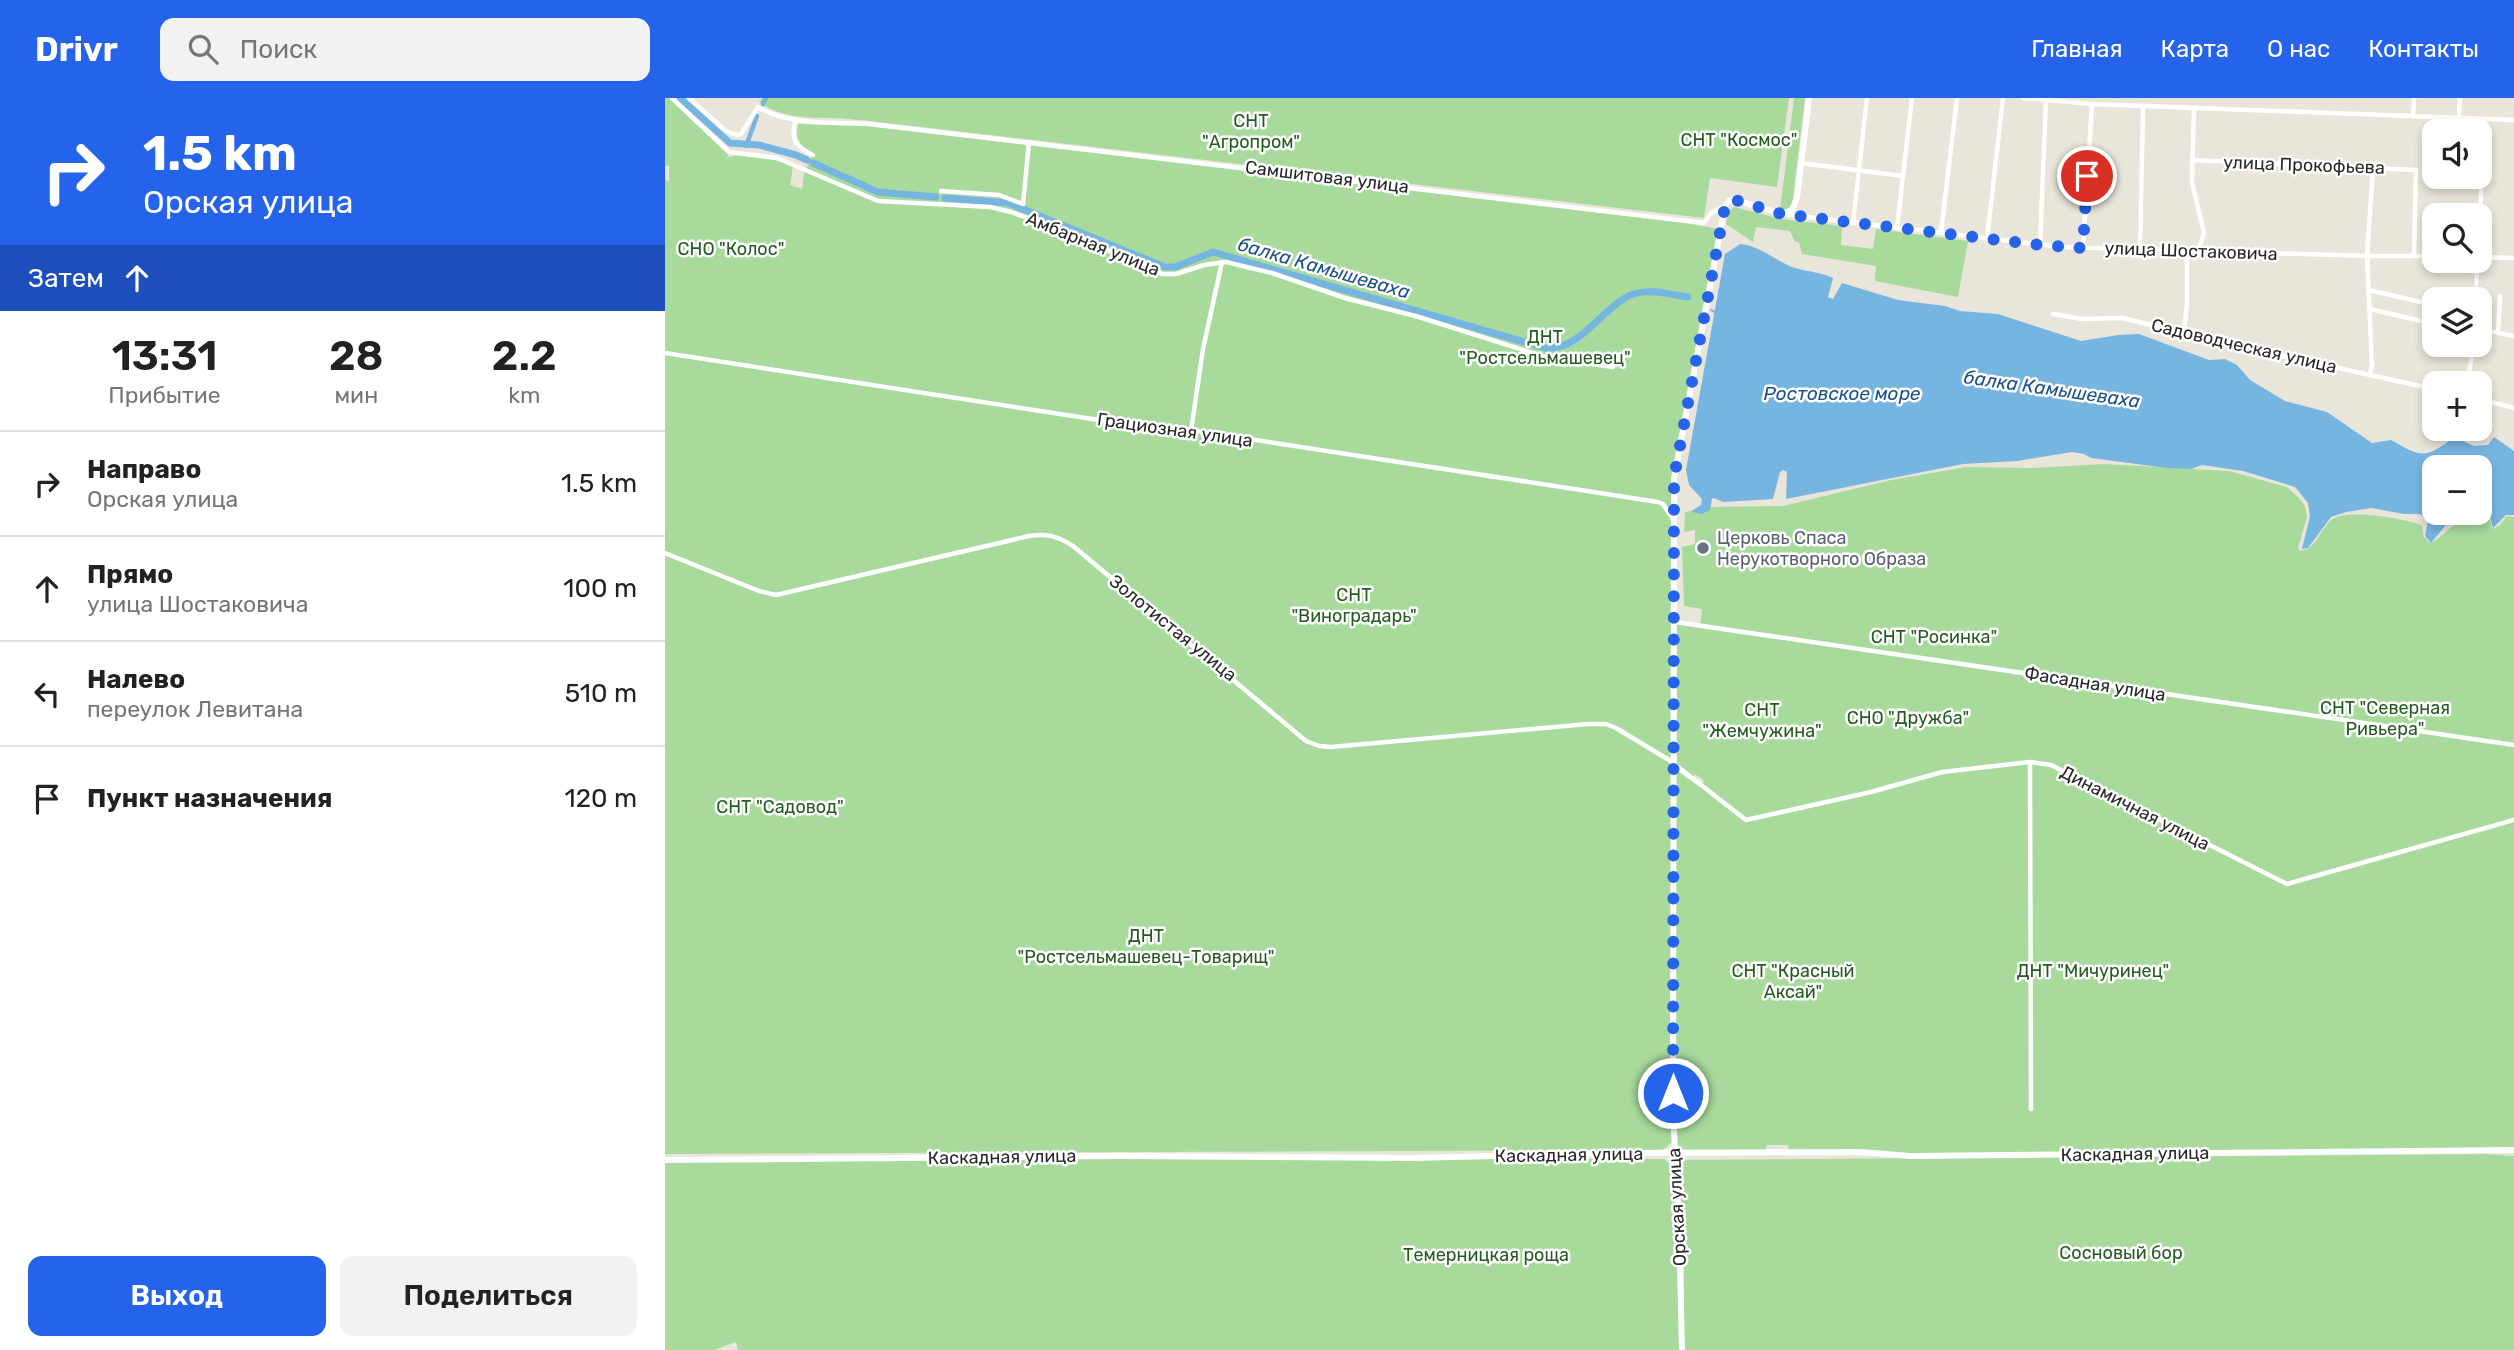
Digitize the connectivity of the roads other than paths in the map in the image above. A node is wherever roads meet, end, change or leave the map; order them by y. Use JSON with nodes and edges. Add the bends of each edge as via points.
{"nodes":[{"id":1,"x":672,"y":98,"type":"edge"},
{"id":2,"x":689,"y":98,"type":"edge"},
{"id":3,"x":1809,"y":98,"type":"edge"},
{"id":4,"x":1867,"y":98,"type":"edge"},
{"id":5,"x":1912,"y":98,"type":"edge"},
{"id":6,"x":1957,"y":98,"type":"edge"},
{"id":7,"x":2003,"y":98,"type":"edge"},
{"id":8,"x":2022,"y":98,"type":"edge"},
{"id":9,"x":2414,"y":98,"type":"edge"},
{"id":10,"x":2460,"y":98,"type":"edge"},
{"id":11,"x":2046,"y":101,"type":"junction"},
{"id":12,"x":2092,"y":104,"type":"junction"},
{"id":13,"x":2143,"y":106,"type":"junction"},
{"id":14,"x":2194,"y":108,"type":"junction"},
{"id":15,"x":2413,"y":117,"type":"junction"},
{"id":16,"x":2459,"y":118,"type":"junction"},
{"id":17,"x":796,"y":120,"type":"junction"},
{"id":18,"x":2514,"y":120,"type":"edge"},
{"id":19,"x":1029,"y":142,"type":"junction"},
{"id":20,"x":813,"y":155,"type":"dead end"},
{"id":21,"x":2192,"y":160,"type":"junction"},
{"id":22,"x":1801,"y":163,"type":"junction"},
{"id":23,"x":2373,"y":168,"type":"junction"},
{"id":24,"x":1859,"y":171,"type":"junction"},
{"id":25,"x":1903,"y":176,"type":"junction"},
{"id":26,"x":941,"y":191,"type":"dead end"},
{"id":27,"x":1725,"y":206,"type":"junction"},
{"id":28,"x":1782,"y":214,"type":"junction"},
{"id":29,"x":1853,"y":223,"type":"junction"},
{"id":30,"x":1897,"y":228,"type":"junction"},
{"id":31,"x":1941,"y":233,"type":"junction"},
{"id":32,"x":1987,"y":239,"type":"junction"},
{"id":33,"x":2040,"y":245,"type":"junction"},
{"id":34,"x":2083,"y":248,"type":"junction"},
{"id":35,"x":2140,"y":250,"type":"junction"},
{"id":36,"x":2187,"y":251,"type":"junction"},
{"id":37,"x":2198,"y":251,"type":"junction"},
{"id":38,"x":2367,"y":256,"type":"junction"},
{"id":39,"x":2414,"y":256,"type":"junction"},
{"id":40,"x":2422,"y":256,"type":"edge"},
{"id":41,"x":2514,"y":258,"type":"edge"},
{"id":42,"x":2492,"y":259,"type":"edge"},
{"id":43,"x":1221,"y":262,"type":"junction"},
{"id":44,"x":2369,"y":290,"type":"junction"},
{"id":45,"x":2500,"y":296,"type":"dead end"},
{"id":46,"x":2422,"y":302,"type":"edge"},
{"id":47,"x":2370,"y":309,"type":"junction"},
{"id":48,"x":2053,"y":314,"type":"dead end"},
{"id":49,"x":2422,"y":321,"type":"edge"},
{"id":50,"x":2492,"y":332,"type":"edge"},
{"id":51,"x":2184,"y":333,"type":"junction"},
{"id":52,"x":2498,"y":333,"type":"junction"},
{"id":53,"x":2514,"y":336,"type":"edge"},
{"id":54,"x":665,"y":353,"type":"edge"},
{"id":55,"x":1613,"y":367,"type":"dead end"},
{"id":56,"x":2370,"y":373,"type":"junction"},
{"id":57,"x":2422,"y":386,"type":"edge"},
{"id":58,"x":2492,"y":402,"type":"edge"},
{"id":59,"x":2514,"y":408,"type":"edge"},
{"id":60,"x":1191,"y":431,"type":"junction"},
{"id":61,"x":1675,"y":523,"type":"junction"},
{"id":62,"x":665,"y":553,"type":"edge"},
{"id":63,"x":1675,"y":622,"type":"junction"},
{"id":64,"x":2514,"y":745,"type":"edge"},
{"id":65,"x":2030,"y":762,"type":"junction"},
{"id":66,"x":1674,"y":764,"type":"junction"},
{"id":67,"x":2514,"y":820,"type":"edge"},
{"id":68,"x":2031,"y":1109,"type":"dead end"},
{"id":69,"x":2514,"y":1150,"type":"edge"},
{"id":70,"x":1675,"y":1154,"type":"junction"},
{"id":71,"x":665,"y":1160,"type":"edge"},
{"id":72,"x":1682,"y":1350,"type":"edge"}],
"edges":[{"from":1,"to":43,"type":"street","name":"Амбарная улица","via":[[729,152],[777,158],[878,201],[1004,210],[1162,274]]},
{"from":2,"to":17,"type":"street","name":"Самшитовая улица","via":[[726,131],[737,135],[758,107]]},
{"from":3,"to":22,"type":"street"},
{"from":4,"to":24,"type":"street"},
{"from":5,"to":25,"type":"street"},
{"from":6,"to":31,"type":"street"},
{"from":7,"to":32,"type":"street"},
{"from":8,"to":11,"type":"street"},
{"from":9,"to":15,"type":"street"},
{"from":10,"to":16,"type":"street"},
{"from":11,"to":12,"type":"street"},
{"from":11,"to":33,"type":"street"},
{"from":12,"to":13,"type":"street"},
{"from":12,"to":34,"type":"street"},
{"from":13,"to":14,"type":"street"},
{"from":13,"to":35,"type":"street"},
{"from":14,"to":15,"type":"street"},
{"from":14,"to":21,"type":"street"},
{"from":15,"to":16,"type":"street"},
{"from":16,"to":18,"type":"street"},
{"from":17,"to":19,"type":"street","name":"Самшитовая улица"},
{"from":17,"to":20,"type":"street","via":[[796,144]]},
{"from":19,"to":26,"type":"street","via":[[1023,204],[999,195]]},
{"from":19,"to":27,"type":"street","name":"Самшитовая улица","via":[[1704,223]]},
{"from":21,"to":23,"type":"street","name":"улица Прокофьева"},
{"from":21,"to":37,"type":"street","via":[[2192,182],[2204,233]]},
{"from":22,"to":24,"type":"street"},
{"from":22,"to":28,"type":"street","via":[[1796,203]]},
{"from":23,"to":38,"type":"street"},
{"from":23,"to":39,"type":"street","name":"улица Прокофьева","via":[[2416,170]]},
{"from":24,"to":25,"type":"street"},
{"from":24,"to":29,"type":"street"},
{"from":25,"to":30,"type":"street"},
{"from":27,"to":28,"type":"street","via":[[1740,201]]},
{"from":27,"to":61,"type":"street","name":"Орская улица","via":[[1676,467]]},
{"from":28,"to":29,"type":"street","name":"улица Шостаковича"},
{"from":29,"to":30,"type":"street","name":"улица Шостаковича"},
{"from":30,"to":31,"type":"street","name":"улица Шостаковича"},
{"from":31,"to":32,"type":"street","name":"улица Шостаковича"},
{"from":32,"to":33,"type":"street","name":"улица Шостаковича"},
{"from":33,"to":34,"type":"street","name":"улица Шостаковича"},
{"from":34,"to":35,"type":"street","name":"улица Шостаковича"},
{"from":35,"to":36,"type":"street","name":"улица Шостаковича"},
{"from":36,"to":37,"type":"street","name":"улица Шостаковича"},
{"from":36,"to":51,"type":"street"},
{"from":37,"to":38,"type":"street","name":"улица Шостаковича"},
{"from":38,"to":39,"type":"street","name":"улица Шостаковича"},
{"from":38,"to":44,"type":"street"},
{"from":39,"to":40,"type":"street","name":"улица Шостаковича"},
{"from":41,"to":42,"type":"street"},
{"from":43,"to":55,"type":"street","name":"Амбарная улица","via":[[1272,273],[1545,357]]},
{"from":43,"to":60,"type":"street"},
{"from":44,"to":46,"type":"street"},
{"from":44,"to":47,"type":"street"},
{"from":45,"to":52,"type":"street"},
{"from":47,"to":49,"type":"street"},
{"from":47,"to":56,"type":"street"},
{"from":48,"to":51,"type":"street","name":"Садоводческая улица","via":[[2123,318]]},
{"from":50,"to":52,"type":"street"},
{"from":51,"to":56,"type":"street","name":"Садоводческая улица"},
{"from":52,"to":53,"type":"street"},
{"from":54,"to":60,"type":"street","name":"Грациозная улица"},
{"from":56,"to":57,"type":"street","name":"Садоводческая улица"},
{"from":58,"to":59,"type":"street"},
{"from":60,"to":61,"type":"street","name":"Грациозная улица","via":[[1658,502]]},
{"from":61,"to":63,"type":"street","name":"Орская улица"},
{"from":62,"to":66,"type":"street","name":"Золотистая улица","via":[[776,595],[1029,536],[1053,536],[1073,546],[1319,747],[1597,723],[1616,728]]},
{"from":63,"to":64,"type":"street","name":"Фасадная улица"},
{"from":63,"to":66,"type":"street","name":"Орская улица"},
{"from":65,"to":66,"type":"street","name":"Динамичная улица","via":[[1942,772],[1746,820]]},
{"from":65,"to":67,"type":"street","name":"Динамичная улица","via":[[2051,765],[2287,884]]},
{"from":65,"to":68,"type":"street"},
{"from":66,"to":70,"type":"street","name":"Орская улица"},
{"from":69,"to":70,"type":"street","name":"Каскадная улица"},
{"from":70,"to":71,"type":"street","name":"Каскадная улица"},
{"from":70,"to":72,"type":"street","name":"Орская улица"}]}
